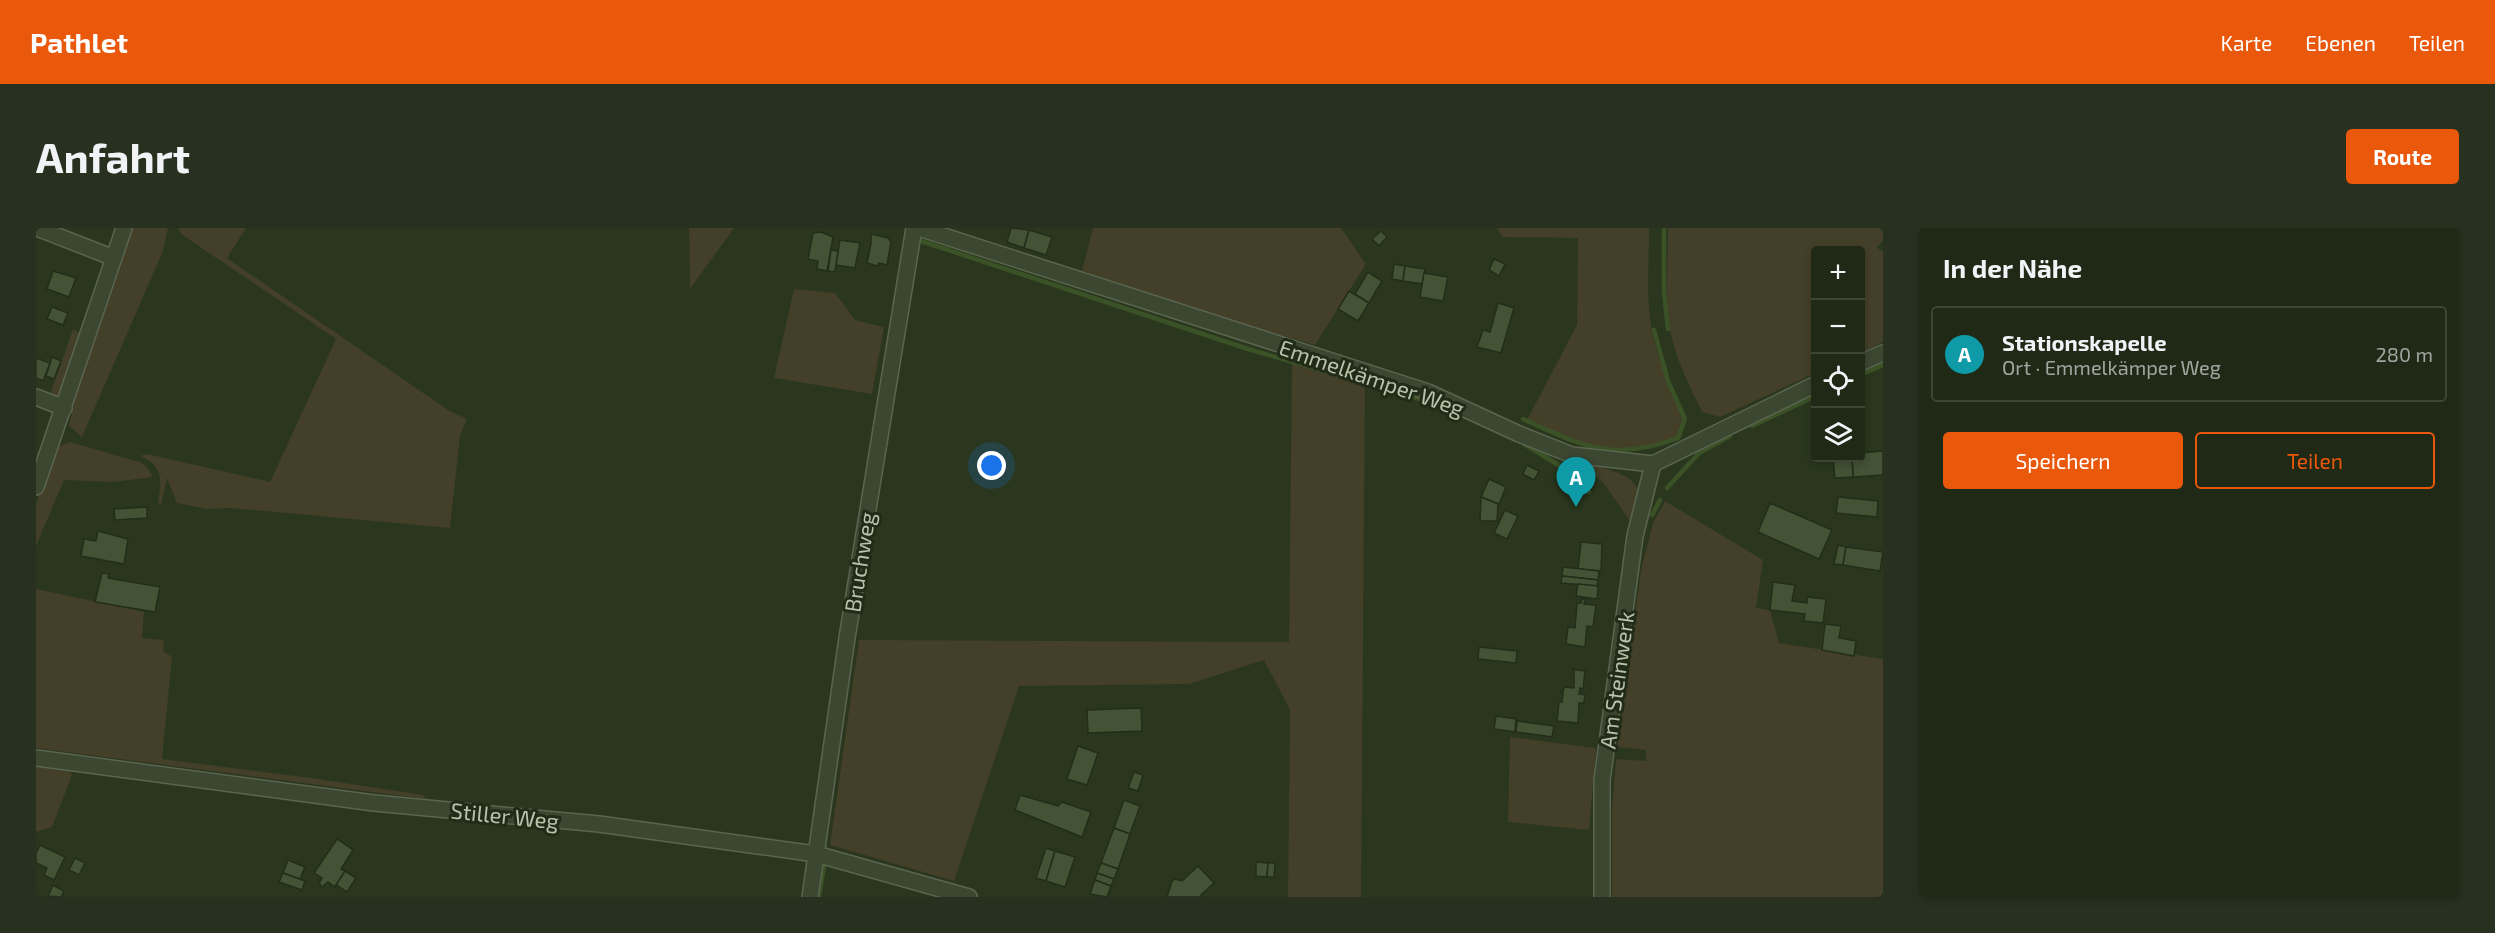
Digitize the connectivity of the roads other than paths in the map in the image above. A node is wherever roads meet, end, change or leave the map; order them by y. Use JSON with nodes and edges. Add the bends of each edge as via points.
{"nodes":[{"id":1,"x":37,"y":228,"type":"edge"},
{"id":2,"x":124,"y":228,"type":"edge"},
{"id":3,"x":916,"y":228,"type":"edge"},
{"id":4,"x":114,"y":258,"type":"junction"},
{"id":5,"x":1883,"y":352,"type":"edge"},
{"id":6,"x":1865,"y":361,"type":"edge"},
{"id":7,"x":1811,"y":386,"type":"edge"},
{"id":8,"x":36,"y":397,"type":"edge"},
{"id":9,"x":64,"y":408,"type":"junction"},
{"id":10,"x":1653,"y":465,"type":"junction"},
{"id":11,"x":36,"y":487,"type":"edge"},
{"id":12,"x":36,"y":758,"type":"edge"},
{"id":13,"x":816,"y":854,"type":"junction"},
{"id":14,"x":810,"y":897,"type":"edge"},
{"id":15,"x":969,"y":897,"type":"edge"},
{"id":16,"x":1602,"y":897,"type":"edge"}],
"edges":[{"from":1,"to":4,"type":"street"},
{"from":2,"to":4,"type":"street"},
{"from":3,"to":10,"type":"street","name":"Emmelkämper Weg","via":[[1428,392],[1572,455]]},
{"from":3,"to":13,"type":"street","name":"Bruchweg","via":[[849,626]]},
{"from":4,"to":9,"type":"street"},
{"from":5,"to":6,"type":"street"},
{"from":7,"to":10,"type":"street"},
{"from":8,"to":9,"type":"street"},
{"from":9,"to":11,"type":"street"},
{"from":10,"to":16,"type":"street","name":"Am Steinwerk","via":[[1635,536],[1602,780]]},
{"from":12,"to":13,"type":"street","name":"Stiller Weg","via":[[374,802],[599,824]]},
{"from":13,"to":14,"type":"street","name":"Bruchweg"},
{"from":13,"to":15,"type":"street","name":"Stiller Weg"}]}
